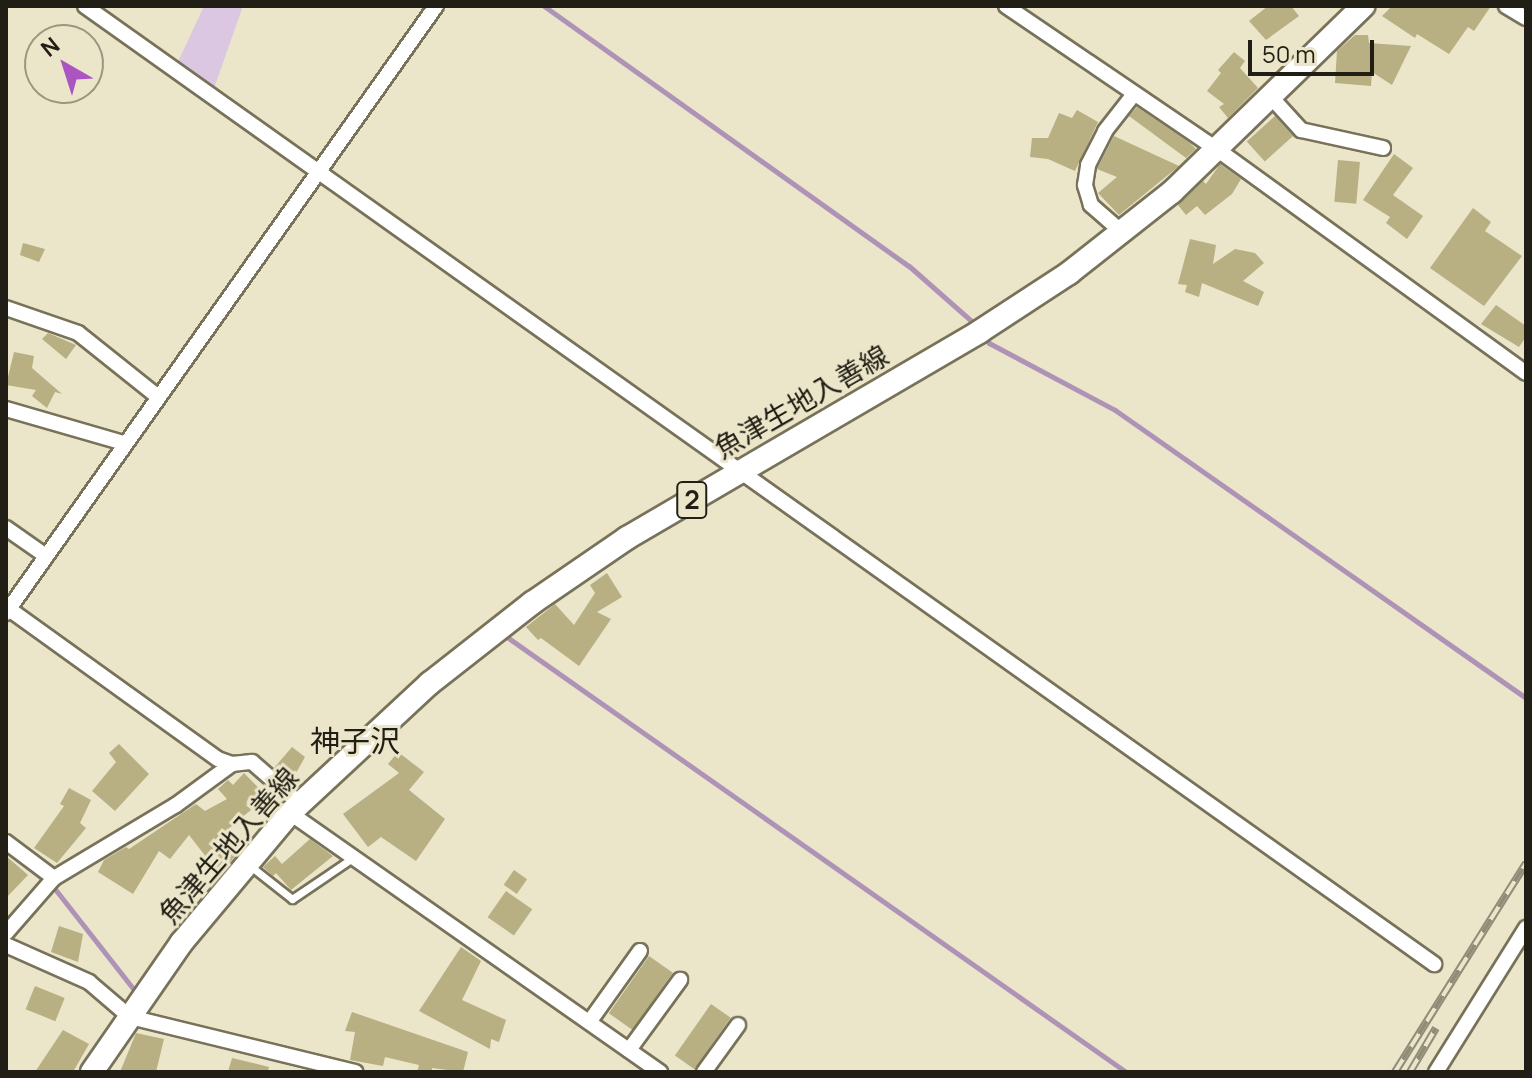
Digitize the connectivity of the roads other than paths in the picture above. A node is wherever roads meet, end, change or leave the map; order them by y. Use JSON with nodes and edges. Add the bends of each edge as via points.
{"nodes":[{"id":1,"x":85,"y":6,"type":"edge"},
{"id":2,"x":436,"y":6,"type":"edge"},
{"id":3,"x":1006,"y":6,"type":"edge"},
{"id":4,"x":1363,"y":6,"type":"edge"},
{"id":5,"x":1506,"y":6,"type":"edge"},
{"id":6,"x":1526,"y":18,"type":"edge"},
{"id":7,"x":1134,"y":94,"type":"junction"},
{"id":8,"x":1271,"y":97,"type":"junction"},
{"id":9,"x":1383,"y":148,"type":"dead end"},
{"id":10,"x":1218,"y":150,"type":"junction"},
{"id":11,"x":321,"y":171,"type":"junction"},
{"id":12,"x":1123,"y":233,"type":"junction"},
{"id":13,"x":6,"y":308,"type":"edge"},
{"id":14,"x":1526,"y":373,"type":"edge"},
{"id":15,"x":157,"y":396,"type":"junction"},
{"id":16,"x":6,"y":409,"type":"edge"},
{"id":17,"x":124,"y":443,"type":"junction"},
{"id":18,"x":738,"y":472,"type":"junction"},
{"id":19,"x":6,"y":528,"type":"edge"},
{"id":20,"x":46,"y":556,"type":"junction"},
{"id":21,"x":8,"y":611,"type":"edge"},
{"id":22,"x":232,"y":764,"type":"junction"},
{"id":23,"x":295,"y":808,"type":"junction"},
{"id":24,"x":6,"y":842,"type":"edge"},
{"id":25,"x":354,"y":857,"type":"junction"},
{"id":26,"x":247,"y":864,"type":"junction"},
{"id":27,"x":54,"y":878,"type":"junction"},
{"id":28,"x":1526,"y":928,"type":"edge"},
{"id":29,"x":6,"y":933,"type":"edge"},
{"id":30,"x":6,"y":945,"type":"edge"},
{"id":31,"x":640,"y":951,"type":"dead end"},
{"id":32,"x":1434,"y":964,"type":"dead end"},
{"id":33,"x":680,"y":980,"type":"dead end"},
{"id":34,"x":130,"y":1017,"type":"junction"},
{"id":35,"x":590,"y":1021,"type":"junction"},
{"id":36,"x":738,"y":1025,"type":"dead end"},
{"id":37,"x":629,"y":1050,"type":"junction"},
{"id":38,"x":92,"y":1072,"type":"edge"},
{"id":39,"x":355,"y":1072,"type":"edge"},
{"id":40,"x":660,"y":1072,"type":"edge"},
{"id":41,"x":704,"y":1072,"type":"edge"},
{"id":42,"x":1436,"y":1072,"type":"edge"}],
"edges":[{"from":1,"to":11,"type":"street"},
{"from":2,"to":11,"type":"street"},
{"from":3,"to":7,"type":"street"},
{"from":4,"to":8,"type":"main road","name":"魚津生地入善線","number":"2"},
{"from":5,"to":6,"type":"street"},
{"from":7,"to":10,"type":"street"},
{"from":7,"to":12,"type":"street","via":[[1105,131],[1088,165],[1085,185],[1091,205]]},
{"from":8,"to":9,"type":"street","via":[[1301,130]]},
{"from":8,"to":10,"type":"main road","name":"魚津生地入善線","number":"2"},
{"from":10,"to":12,"type":"main road","name":"魚津生地入善線","number":"2"},
{"from":10,"to":14,"type":"street"},
{"from":11,"to":15,"type":"street"},
{"from":11,"to":18,"type":"street"},
{"from":12,"to":18,"type":"main road","name":"魚津生地入善線","number":"2","via":[[979,332]]},
{"from":13,"to":15,"type":"street","via":[[78,333]]},
{"from":15,"to":17,"type":"street"},
{"from":16,"to":17,"type":"street"},
{"from":17,"to":20,"type":"street"},
{"from":18,"to":23,"type":"main road","name":"魚津生地入善線","number":"2","via":[[627,538],[495,630],[381,725]]},
{"from":18,"to":32,"type":"street"},
{"from":19,"to":20,"type":"street"},
{"from":20,"to":21,"type":"street"},
{"from":21,"to":22,"type":"street"},
{"from":22,"to":23,"type":"street","via":[[252,762]]},
{"from":22,"to":27,"type":"street","via":[[176,805]]},
{"from":23,"to":25,"type":"street"},
{"from":23,"to":26,"type":"main road","name":"魚津生地入善線","number":"2"},
{"from":24,"to":27,"type":"street"},
{"from":25,"to":26,"type":"lane","via":[[292,899]]},
{"from":25,"to":35,"type":"street"},
{"from":26,"to":34,"type":"main road","name":"魚津生地入善線","number":"2","via":[[182,942]]},
{"from":27,"to":29,"type":"street"},
{"from":28,"to":42,"type":"street"},
{"from":30,"to":34,"type":"street","via":[[89,982]]},
{"from":31,"to":35,"type":"street"},
{"from":33,"to":37,"type":"street"},
{"from":34,"to":38,"type":"main road","name":"魚津生地入善線","number":"2"},
{"from":34,"to":39,"type":"street"},
{"from":35,"to":37,"type":"street"},
{"from":36,"to":41,"type":"street"},
{"from":37,"to":40,"type":"street"}]}
